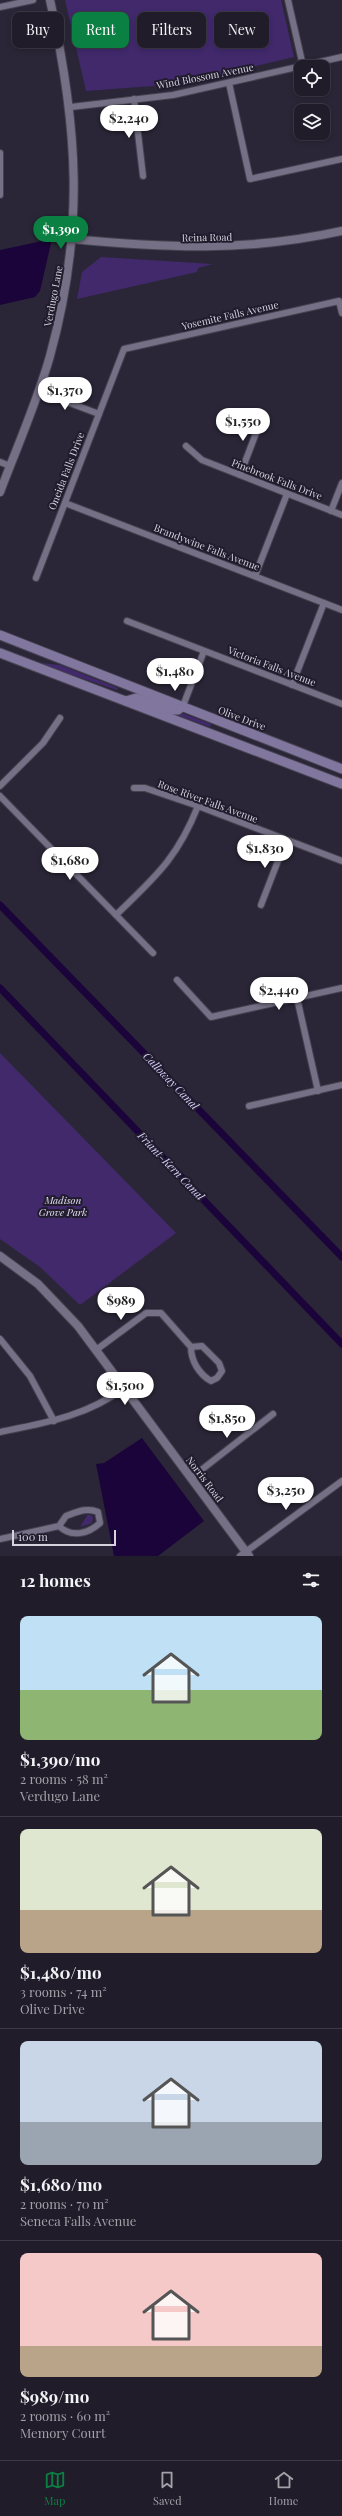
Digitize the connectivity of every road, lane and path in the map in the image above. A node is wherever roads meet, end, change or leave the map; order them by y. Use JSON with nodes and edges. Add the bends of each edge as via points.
{"nodes":[{"id":1,"x":33,"y":0,"type":"edge"},
{"id":2,"x":50,"y":0,"type":"edge"},
{"id":3,"x":288,"y":0,"type":"edge"},
{"id":4,"x":0,"y":7,"type":"edge"},
{"id":5,"x":342,"y":57,"type":"edge"},
{"id":6,"x":302,"y":60,"type":"edge"},
{"id":7,"x":329,"y":60,"type":"edge"},
{"id":8,"x":294,"y":68,"type":"edge"},
{"id":9,"x":229,"y":82,"type":"junction"},
{"id":10,"x":134,"y":99,"type":"junction"},
{"id":11,"x":71,"y":107,"type":"junction"},
{"id":12,"x":0,"y":153,"type":"edge"},
{"id":13,"x":342,"y":159,"type":"edge"},
{"id":14,"x":142,"y":176,"type":"dead end"},
{"id":15,"x":0,"y":195,"type":"edge"},
{"id":16,"x":342,"y":231,"type":"edge"},
{"id":17,"x":72,"y":239,"type":"junction"},
{"id":18,"x":342,"y":313,"type":"edge"},
{"id":19,"x":124,"y":349,"type":"joint"},
{"id":20,"x":38,"y":391,"type":"junction"},
{"id":21,"x":99,"y":414,"type":"junction"},
{"id":22,"x":263,"y":415,"type":"dead end"},
{"id":23,"x":186,"y":446,"type":"dead end"},
{"id":24,"x":0,"y":462,"type":"edge"},
{"id":25,"x":10,"y":466,"type":"junction"},
{"id":26,"x":240,"y":476,"type":"junction"},
{"id":27,"x":342,"y":483,"type":"edge"},
{"id":28,"x":0,"y":492,"type":"edge"},
{"id":29,"x":287,"y":494,"type":"junction"},
{"id":30,"x":65,"y":503,"type":"junction"},
{"id":31,"x":331,"y":511,"type":"junction"},
{"id":32,"x":342,"y":515,"type":"edge"},
{"id":33,"x":255,"y":576,"type":"junction"},
{"id":34,"x":36,"y":578,"type":"dead end"},
{"id":35,"x":324,"y":603,"type":"junction"},
{"id":36,"x":342,"y":610,"type":"edge"},
{"id":37,"x":127,"y":621,"type":"dead end"},
{"id":38,"x":0,"y":635,"type":"edge"},
{"id":39,"x":204,"y":651,"type":"junction"},
{"id":40,"x":0,"y":653,"type":"edge"},
{"id":41,"x":292,"y":685,"type":"junction"},
{"id":42,"x":126,"y":701,"type":"junction"},
{"id":43,"x":342,"y":704,"type":"edge"},
{"id":44,"x":183,"y":706,"type":"junction"},
{"id":45,"x":60,"y":718,"type":"dead end"},
{"id":46,"x":342,"y":769,"type":"edge"},
{"id":47,"x":342,"y":784,"type":"edge"},
{"id":48,"x":0,"y":786,"type":"edge"},
{"id":49,"x":134,"y":788,"type":"dead end"},
{"id":50,"x":0,"y":796,"type":"edge"},
{"id":51,"x":198,"y":806,"type":"junction"},
{"id":52,"x":286,"y":840,"type":"junction"},
{"id":53,"x":342,"y":862,"type":"edge"},
{"id":54,"x":261,"y":905,"type":"dead end"},
{"id":55,"x":116,"y":915,"type":"junction"},
{"id":56,"x":152,"y":953,"type":"dead end"},
{"id":57,"x":177,"y":980,"type":"dead end"},
{"id":58,"x":342,"y":988,"type":"edge"},
{"id":59,"x":297,"y":998,"type":"junction"},
{"id":60,"x":342,"y":1085,"type":"edge"},
{"id":61,"x":318,"y":1091,"type":"junction"},
{"id":62,"x":248,"y":1106,"type":"dead end"},
{"id":63,"x":0,"y":1256,"type":"edge"},
{"id":64,"x":0,"y":1338,"type":"edge"},
{"id":65,"x":191,"y":1347,"type":"junction"},
{"id":66,"x":96,"y":1350,"type":"junction"},
{"id":67,"x":124,"y":1388,"type":"junction"},
{"id":68,"x":274,"y":1414,"type":"dead end"},
{"id":69,"x":54,"y":1421,"type":"junction"},
{"id":70,"x":0,"y":1432,"type":"edge"},
{"id":71,"x":191,"y":1478,"type":"junction"},
{"id":72,"x":342,"y":1481,"type":"edge"},
{"id":73,"x":59,"y":1526,"type":"junction"},
{"id":74,"x":0,"y":1539,"type":"edge"},
{"id":75,"x":245,"y":1555,"type":"edge"}],
"edges":[{"from":1,"to":4,"type":"street"},
{"from":2,"to":11,"type":"street","name":"Verdugo Lane"},
{"from":3,"to":6,"type":"street"},
{"from":5,"to":7,"type":"street","name":"Wind Blossom Avenue"},
{"from":8,"to":9,"type":"street","name":"Wind Blossom Avenue"},
{"from":9,"to":10,"type":"street","name":"Wind Blossom Avenue","via":[[173,95]]},
{"from":9,"to":13,"type":"street","via":[[250,179]]},
{"from":10,"to":11,"type":"street","name":"Wind Blossom Avenue"},
{"from":10,"to":14,"type":"street"},
{"from":11,"to":17,"type":"street","name":"Verdugo Lane","via":[[75,177]]},
{"from":12,"to":15,"type":"street"},
{"from":16,"to":17,"type":"street","name":"Reina Road","via":[[278,243],[212,248],[146,246]]},
{"from":17,"to":20,"type":"street","name":"Verdugo Lane","via":[[58,325]]},
{"from":18,"to":19,"type":"street","name":"Yosemite Falls Avenue","via":[[339,301]]},
{"from":19,"to":21,"type":"street","name":"Oneida Falls Drive"},
{"from":20,"to":21,"type":"street"},
{"from":20,"to":25,"type":"street","name":"Verdugo Lane"},
{"from":21,"to":30,"type":"street","name":"Oneida Falls Drive"},
{"from":22,"to":26,"type":"street"},
{"from":23,"to":26,"type":"street","name":"Pinebrook Falls Drive","via":[[202,460]]},
{"from":24,"to":25,"type":"street"},
{"from":25,"to":28,"type":"street","name":"Verdugo Lane"},
{"from":26,"to":29,"type":"street","name":"Pinebrook Falls Drive"},
{"from":27,"to":31,"type":"street"},
{"from":29,"to":31,"type":"street","name":"Pinebrook Falls Drive"},
{"from":29,"to":33,"type":"street"},
{"from":30,"to":33,"type":"street","name":"Brandywine Falls Avenue"},
{"from":30,"to":34,"type":"street","name":"Oneida Falls Drive"},
{"from":31,"to":32,"type":"street","name":"Pinebrook Falls Drive"},
{"from":33,"to":35,"type":"street","name":"Brandywine Falls Avenue"},
{"from":35,"to":36,"type":"street","name":"Brandywine Falls Avenue"},
{"from":35,"to":41,"type":"street"},
{"from":37,"to":39,"type":"street","name":"Victoria Falls Avenue"},
{"from":38,"to":44,"type":"main road","name":"Olive Drive"},
{"from":39,"to":41,"type":"street","name":"Victoria Falls Avenue"},
{"from":39,"to":44,"type":"street"},
{"from":40,"to":42,"type":"main road"},
{"from":41,"to":43,"type":"street","name":"Victoria Falls Avenue"},
{"from":42,"to":44,"type":"main road","via":[[136,698],[173,710]]},
{"from":42,"to":47,"type":"main road"},
{"from":44,"to":46,"type":"main road","name":"Olive Drive"},
{"from":45,"to":48,"type":"street","via":[[43,743]]},
{"from":49,"to":51,"type":"street","name":"Rose River Falls Avenue","via":[[145,788]]},
{"from":50,"to":55,"type":"street"},
{"from":51,"to":52,"type":"street","name":"Rose River Falls Avenue"},
{"from":51,"to":55,"type":"street","via":[[172,857]]},
{"from":52,"to":53,"type":"street","name":"Rose River Falls Avenue"},
{"from":52,"to":54,"type":"street"},
{"from":55,"to":56,"type":"street"},
{"from":57,"to":59,"type":"street","via":[[211,1017]]},
{"from":58,"to":59,"type":"street"},
{"from":59,"to":61,"type":"street"},
{"from":60,"to":61,"type":"street"},
{"from":61,"to":62,"type":"street"},
{"from":63,"to":66,"type":"street","name":"Norris Road","via":[[21,1270],[54,1300]]},
{"from":64,"to":69,"type":"street","via":[[30,1376]]},
{"from":65,"to":65,"type":"street","via":[[202,1346],[219,1363],[222,1371],[218,1378],[211,1381],[204,1376],[191,1356]]},
{"from":65,"to":66,"type":"street","via":[[162,1313],[146,1313]]},
{"from":66,"to":67,"type":"street","name":"Norris Road"},
{"from":67,"to":69,"type":"street","via":[[88,1410]]},
{"from":67,"to":71,"type":"street","name":"Norris Road"},
{"from":68,"to":71,"type":"street"},
{"from":69,"to":70,"type":"street"},
{"from":71,"to":75,"type":"street","name":"Norris Road"},
{"from":72,"to":75,"type":"street"},
{"from":73,"to":73,"type":"street","via":[[66,1533],[72,1534],[94,1529],[100,1523],[100,1518],[98,1512],[92,1509],[80,1511],[66,1516]]},
{"from":73,"to":74,"type":"street"}]}
